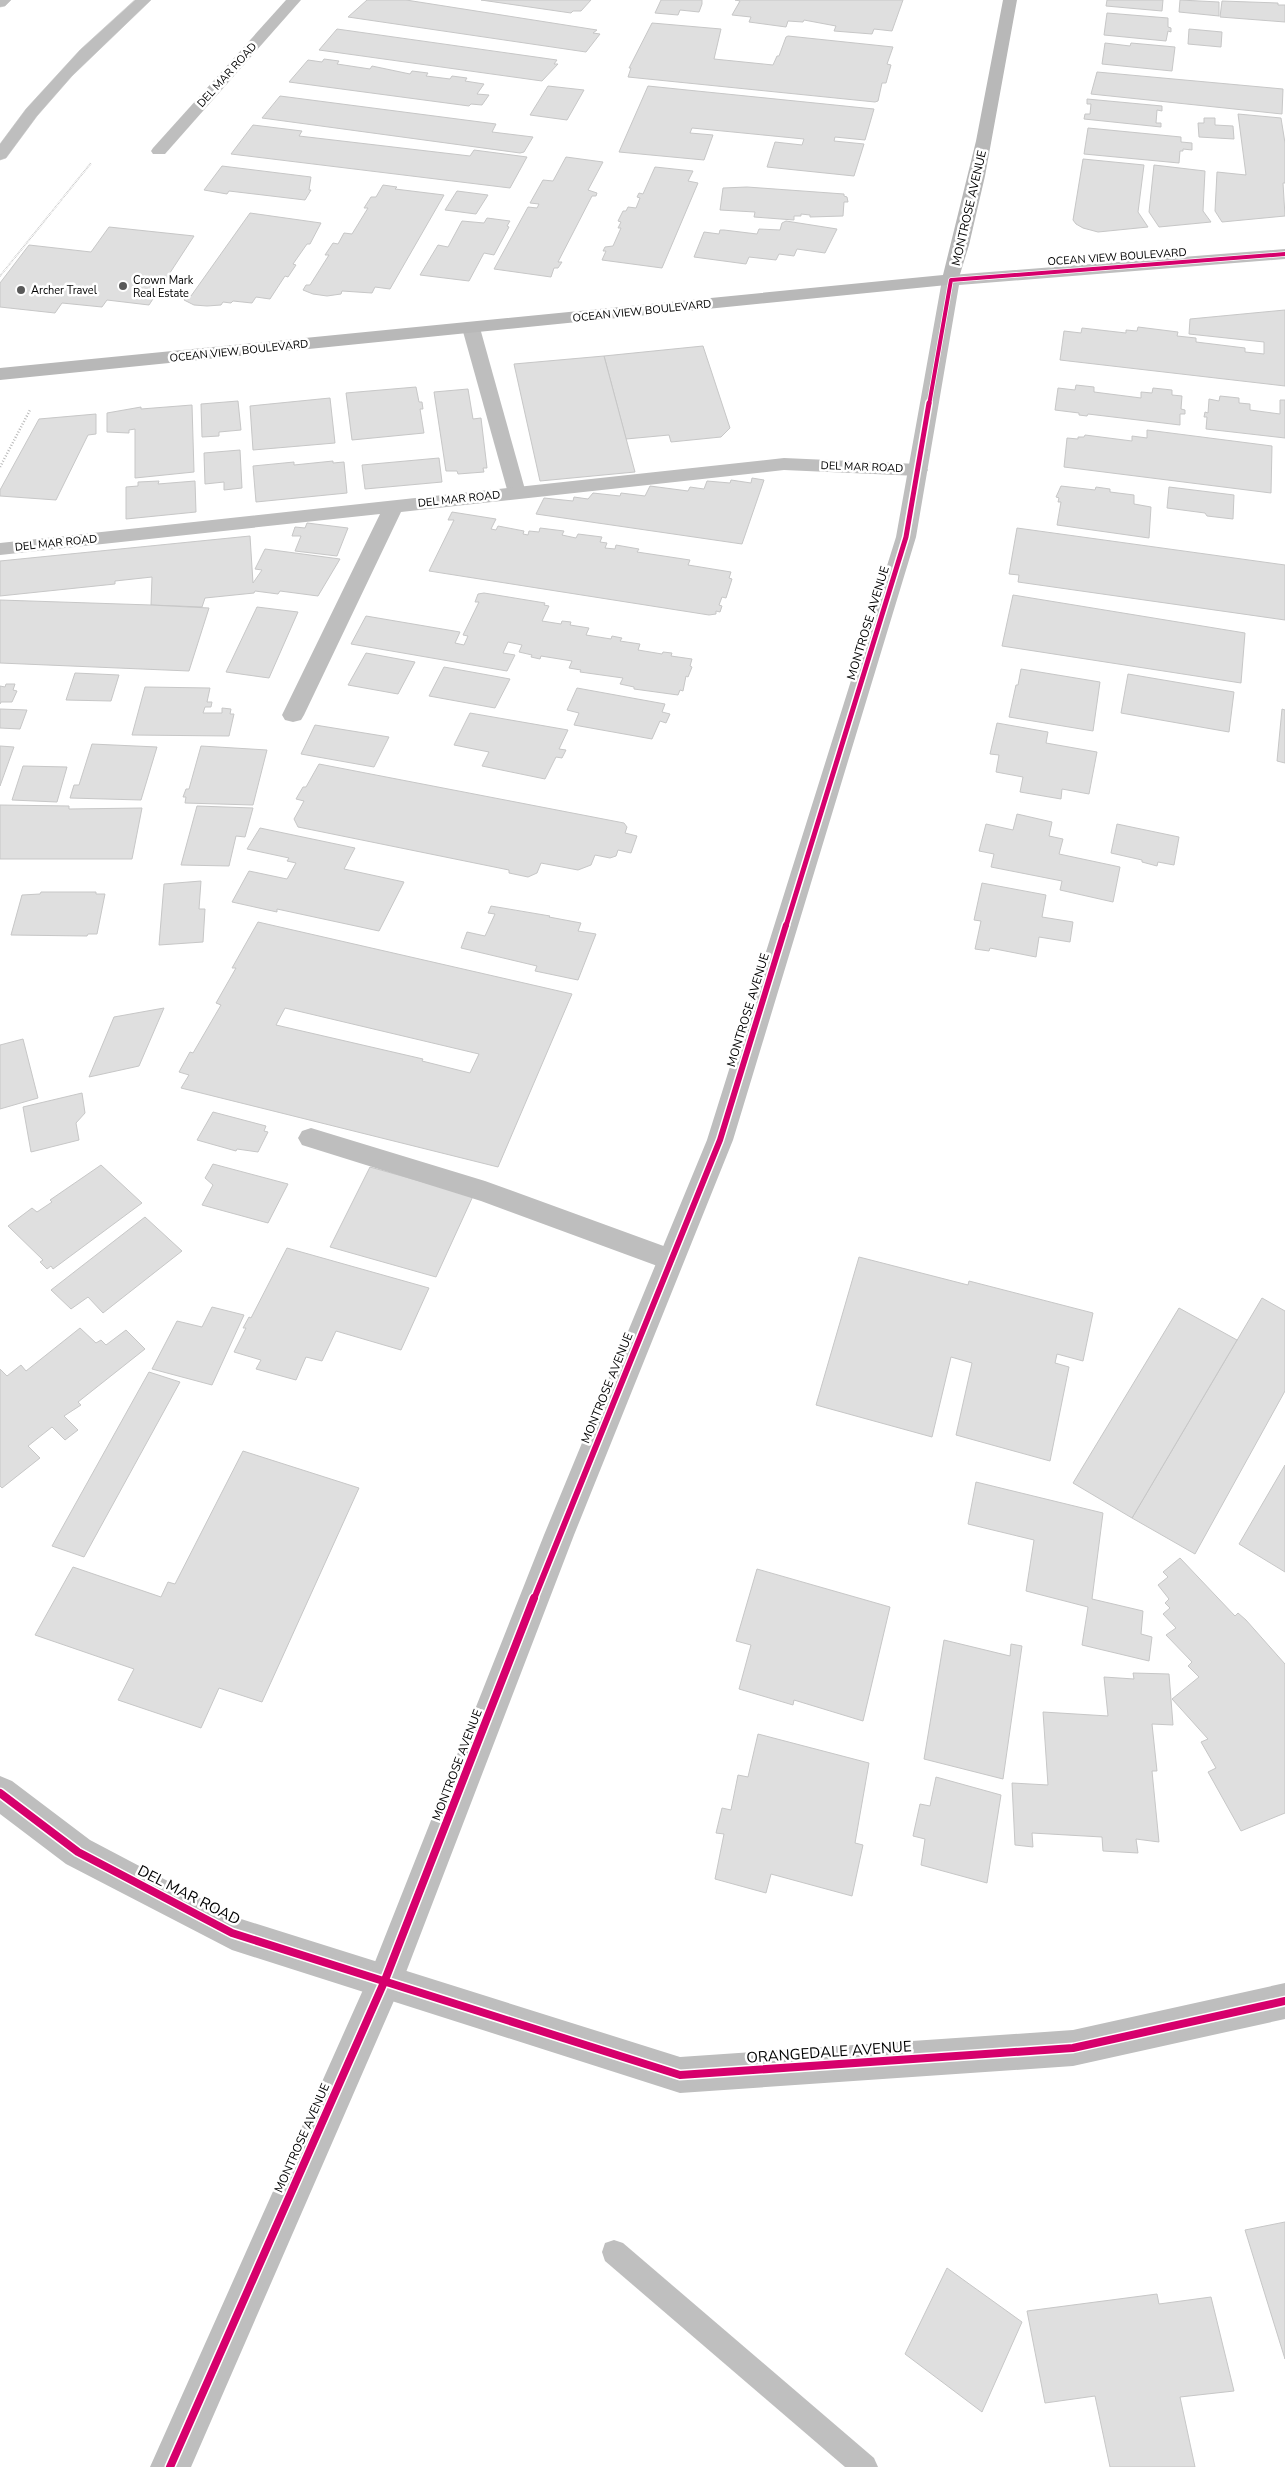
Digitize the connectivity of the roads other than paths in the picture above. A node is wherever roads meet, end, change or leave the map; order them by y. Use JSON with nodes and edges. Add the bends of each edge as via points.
{"nodes":[{"id":1,"x":4,"y":0,"type":"edge"},
{"id":2,"x":144,"y":0,"type":"edge"},
{"id":3,"x":294,"y":0,"type":"edge"},
{"id":4,"x":1010,"y":0,"type":"edge"},
{"id":5,"x":0,"y":3,"type":"edge"},
{"id":6,"x":159,"y":151,"type":"dead end"},
{"id":7,"x":0,"y":155,"type":"edge"},
{"id":8,"x":1285,"y":254,"type":"edge"},
{"id":9,"x":952,"y":280,"type":"junction"},
{"id":10,"x":472,"y":328,"type":"junction"},
{"id":11,"x":0,"y":374,"type":"edge"},
{"id":12,"x":918,"y":470,"type":"junction"},
{"id":13,"x":517,"y":493,"type":"junction"},
{"id":14,"x":394,"y":506,"type":"junction"},
{"id":15,"x":0,"y":549,"type":"edge"},
{"id":16,"x":293,"y":715,"type":"dead end"},
{"id":17,"x":311,"y":1138,"type":"dead end"},
{"id":18,"x":671,"y":1260,"type":"junction"},
{"id":19,"x":0,"y":1793,"type":"edge"},
{"id":20,"x":385,"y":1980,"type":"junction"},
{"id":21,"x":1285,"y":2001,"type":"edge"},
{"id":22,"x":170,"y":2467,"type":"edge"}],
"edges":[{"from":1,"to":5,"type":"main road"},
{"from":2,"to":7,"type":"main road","via":[[104,34],[49,93]]},
{"from":3,"to":6,"type":"main road","name":"DEL MAR ROAD"},
{"from":4,"to":9,"type":"main road","name":"MONTROSE AVENUE","via":[[971,208]]},
{"from":8,"to":9,"type":"main road","name":"OCEAN VIEW BOULEVARD"},
{"from":9,"to":10,"type":"main road","name":"OCEAN VIEW BOULEVARD"},
{"from":9,"to":12,"type":"main road","name":"MONTROSE AVENUE"},
{"from":10,"to":11,"type":"main road","name":"OCEAN VIEW BOULEVARD"},
{"from":10,"to":13,"type":"lane"},
{"from":12,"to":13,"type":"main road","name":"DEL MAR ROAD","via":[[784,464]]},
{"from":12,"to":18,"type":"main road","name":"MONTROSE AVENUE","via":[[906,537],[720,1140]]},
{"from":13,"to":14,"type":"main road","name":"DEL MAR ROAD"},
{"from":14,"to":15,"type":"main road","name":"DEL MAR ROAD"},
{"from":14,"to":16,"type":"main road"},
{"from":17,"to":18,"type":"lane","via":[[484,1192]]},
{"from":18,"to":20,"type":"main road","name":"MONTROSE AVENUE","via":[[559,1535]]},
{"from":19,"to":20,"type":"main road","name":"DEL MAR ROAD","via":[[78,1852],[232,1933]]},
{"from":20,"to":21,"type":"main road","name":"ORANGEDALE AVENUE","via":[[680,2075],[1073,2048]]},
{"from":20,"to":22,"type":"main road","name":"MONTROSE AVENUE"}]}
